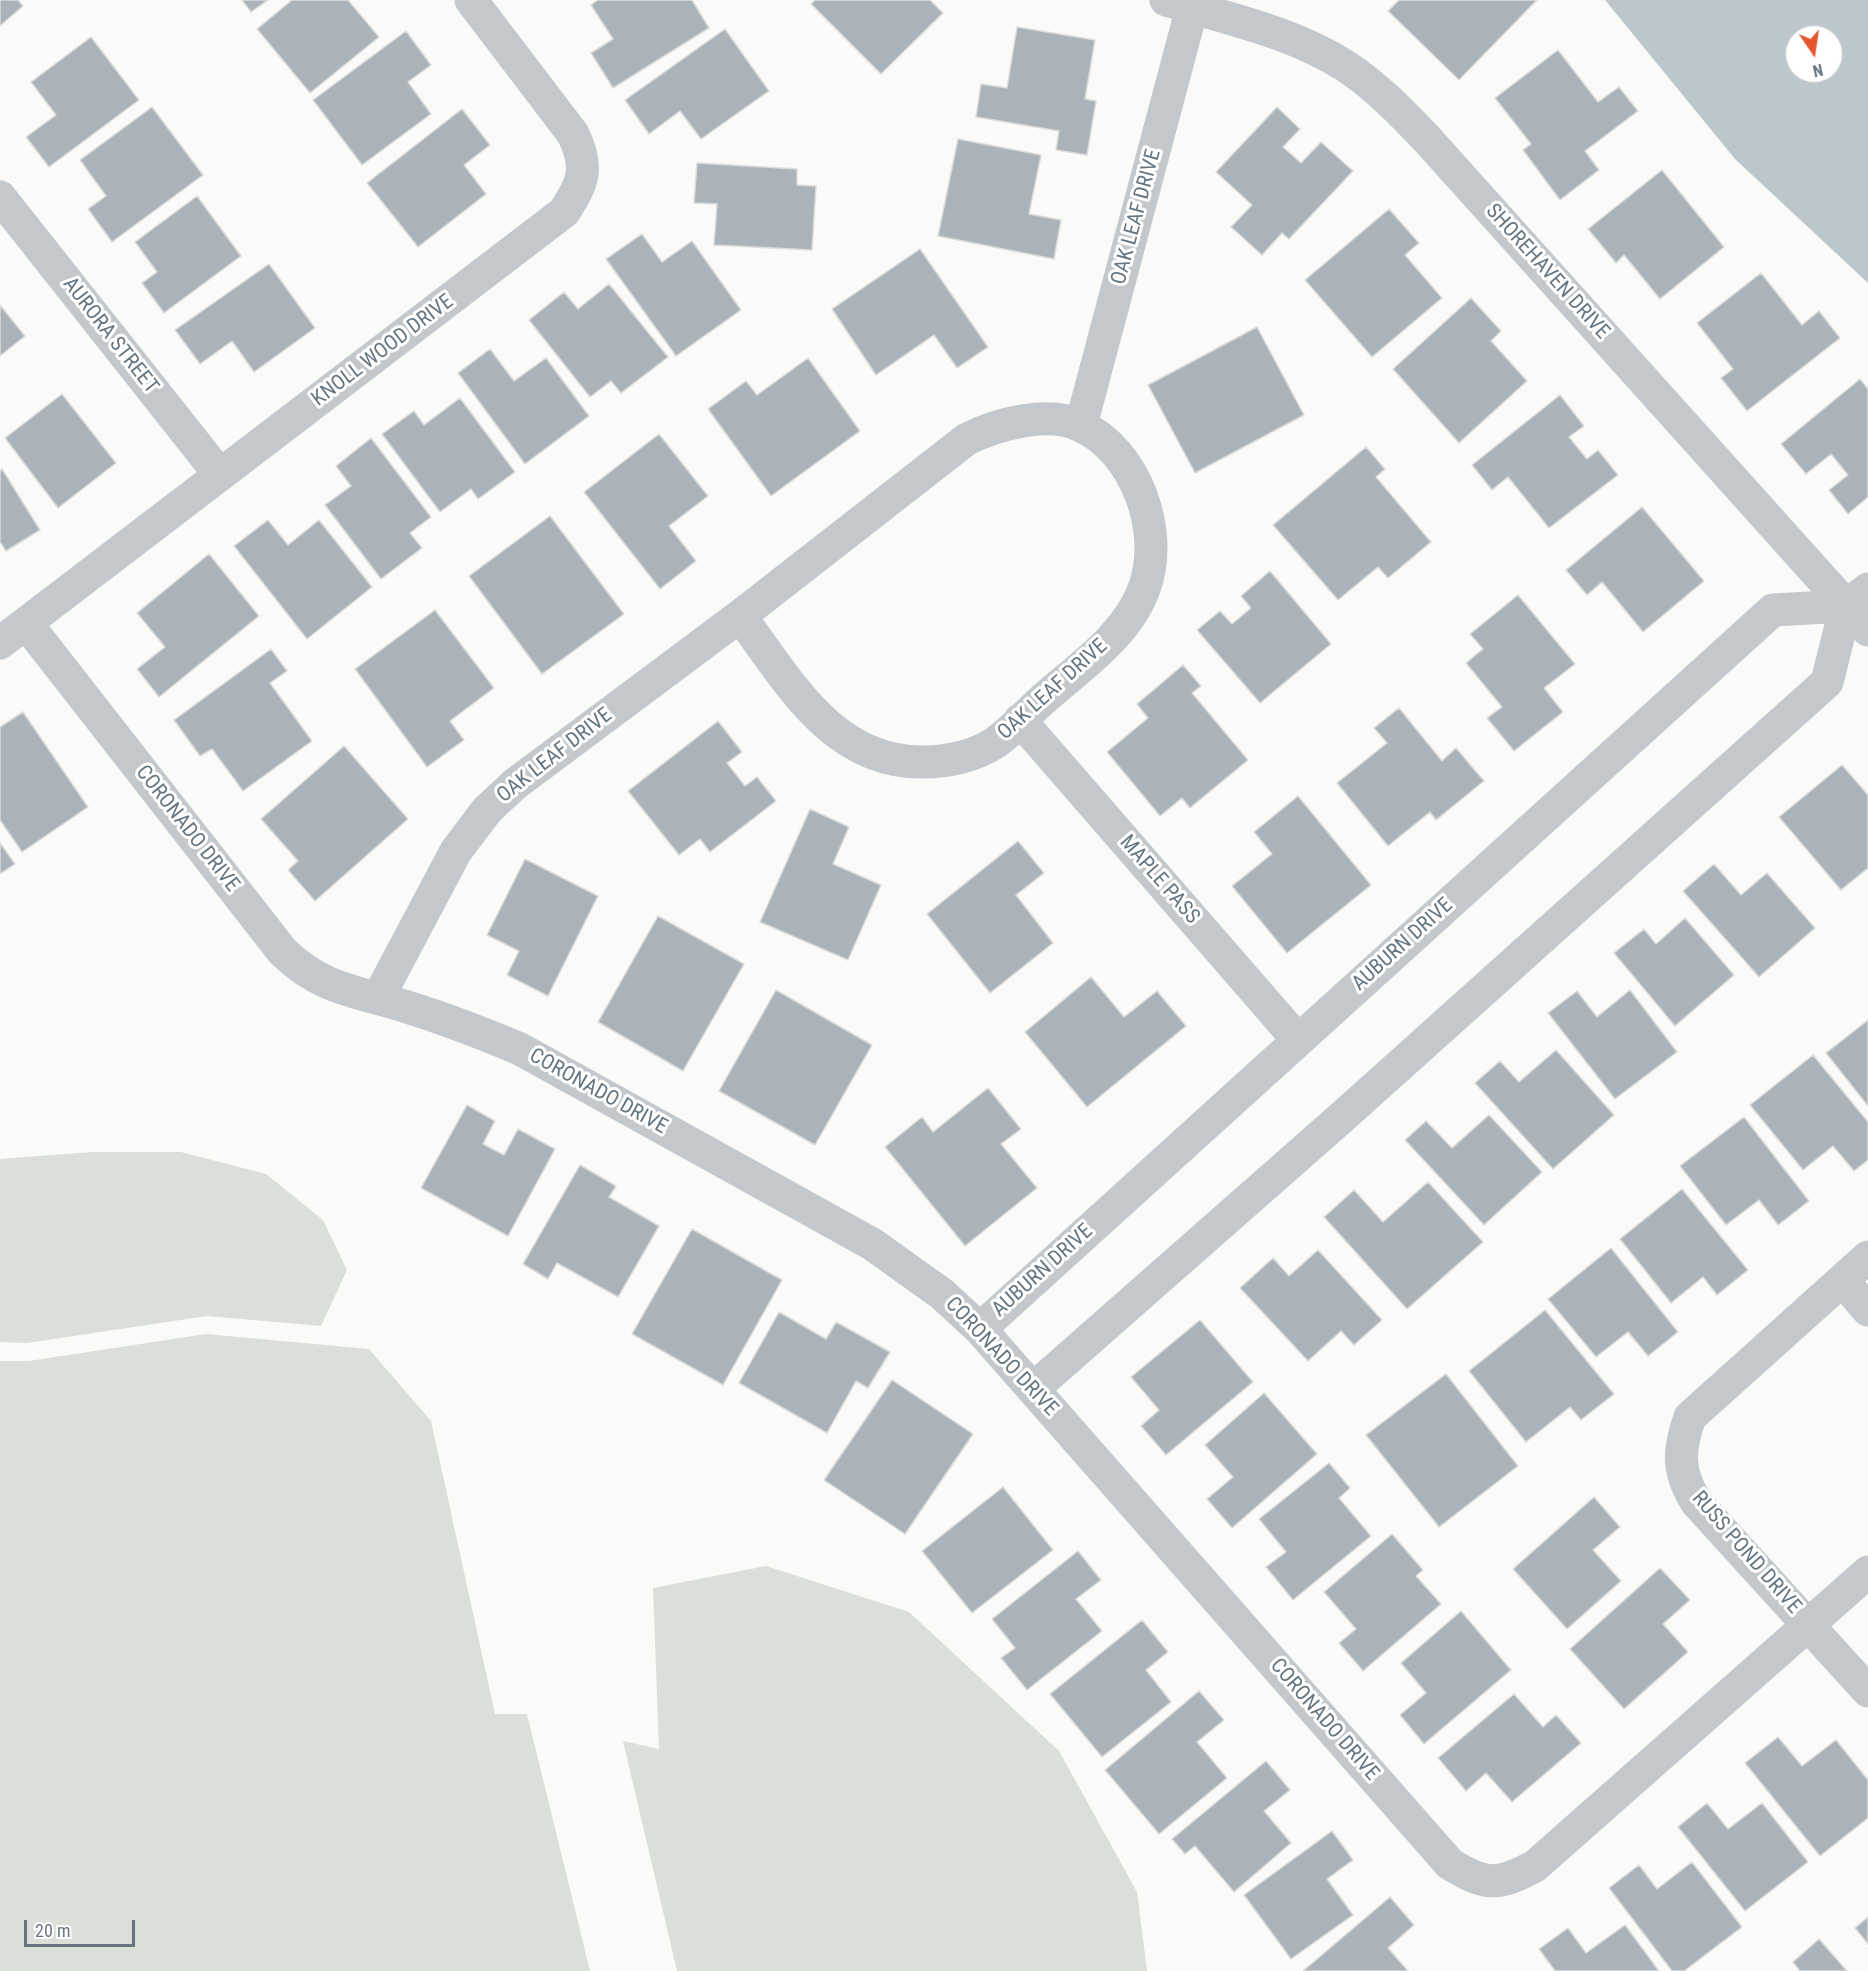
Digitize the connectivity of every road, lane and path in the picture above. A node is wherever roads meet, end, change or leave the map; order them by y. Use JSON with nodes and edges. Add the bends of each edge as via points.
{"nodes":[{"id":1,"x":471,"y":0,"type":"edge"},
{"id":2,"x":1179,"y":4,"type":"edge"},
{"id":3,"x":0,"y":197,"type":"edge"},
{"id":4,"x":1081,"y":425,"type":"junction"},
{"id":5,"x":220,"y":475,"type":"junction"},
{"id":6,"x":1857,"y":597,"type":"edge"},
{"id":7,"x":740,"y":616,"type":"junction"},
{"id":8,"x":26,"y":623,"type":"junction"},
{"id":9,"x":1868,"y":630,"type":"edge"},
{"id":10,"x":0,"y":644,"type":"edge"},
{"id":11,"x":1020,"y":720,"type":"junction"},
{"id":12,"x":378,"y":998,"type":"junction"},
{"id":13,"x":1298,"y":1040,"type":"junction"},
{"id":14,"x":1868,"y":1257,"type":"edge"},
{"id":15,"x":1843,"y":1281,"type":"junction"},
{"id":16,"x":1868,"y":1310,"type":"edge"},
{"id":17,"x":980,"y":1329,"type":"junction"},
{"id":18,"x":1033,"y":1389,"type":"junction"},
{"id":19,"x":1868,"y":1572,"type":"edge"},
{"id":20,"x":1809,"y":1626,"type":"junction"},
{"id":21,"x":1868,"y":1691,"type":"edge"}],
"edges":[{"from":1,"to":5,"type":"street","name":"KNOLL WOOD DRIVE","via":[[573,134],[584,170],[580,189],[564,212]]},
{"from":2,"to":4,"type":"street","name":"OAK LEAF DRIVE"},
{"from":2,"to":6,"type":"street","name":"SHOREHAVEN DRIVE","via":[[1287,37],[1345,66],[1380,92]]},
{"from":3,"to":5,"type":"street","name":"AURORA STREET"},
{"from":4,"to":7,"type":"street","name":"OAK LEAF DRIVE","via":[[1029,419],[991,427],[967,439]]},
{"from":4,"to":11,"type":"street","name":"OAK LEAF DRIVE","via":[[1114,451],[1138,485],[1150,525],[1150,567],[1145,587],[1126,625]]},
{"from":5,"to":8,"type":"street","name":"KNOLL WOOD DRIVE"},
{"from":6,"to":9,"type":"street","name":"SHOREHAVEN DRIVE"},
{"from":6,"to":13,"type":"street","name":"AUBURN DRIVE","via":[[1773,610]]},
{"from":6,"to":18,"type":"street","via":[[1827,682],[1341,1119]]},
{"from":7,"to":11,"type":"street","name":"OAK LEAF DRIVE","via":[[815,716],[849,744],[869,753],[912,762],[956,759],[996,742]]},
{"from":7,"to":12,"type":"street","name":"OAK LEAF DRIVE","via":[[515,784],[487,810],[456,851]]},
{"from":8,"to":10,"type":"street","name":"KNOLL WOOD DRIVE"},
{"from":8,"to":12,"type":"street","name":"CORONADO DRIVE","via":[[283,952],[337,988]]},
{"from":11,"to":13,"type":"street","name":"MAPLE PASS"},
{"from":12,"to":17,"type":"street","name":"CORONADO DRIVE","via":[[460,1024],[577,1079],[872,1244],[942,1294]]},
{"from":13,"to":17,"type":"street","name":"AUBURN DRIVE"},
{"from":14,"to":15,"type":"street","name":"RUSS POND DRIVE"},
{"from":15,"to":16,"type":"street"},
{"from":15,"to":20,"type":"street","name":"RUSS POND DRIVE","via":[[1690,1417],[1681,1443],[1681,1469],[1697,1503]]},
{"from":17,"to":18,"type":"street","name":"CORONADO DRIVE"},
{"from":18,"to":20,"type":"street","name":"CORONADO DRIVE","via":[[1450,1864],[1476,1880],[1509,1880],[1535,1866]]},
{"from":19,"to":20,"type":"street","name":"CORONADO DRIVE"},
{"from":20,"to":21,"type":"street","name":"RUSS POND DRIVE"}]}
